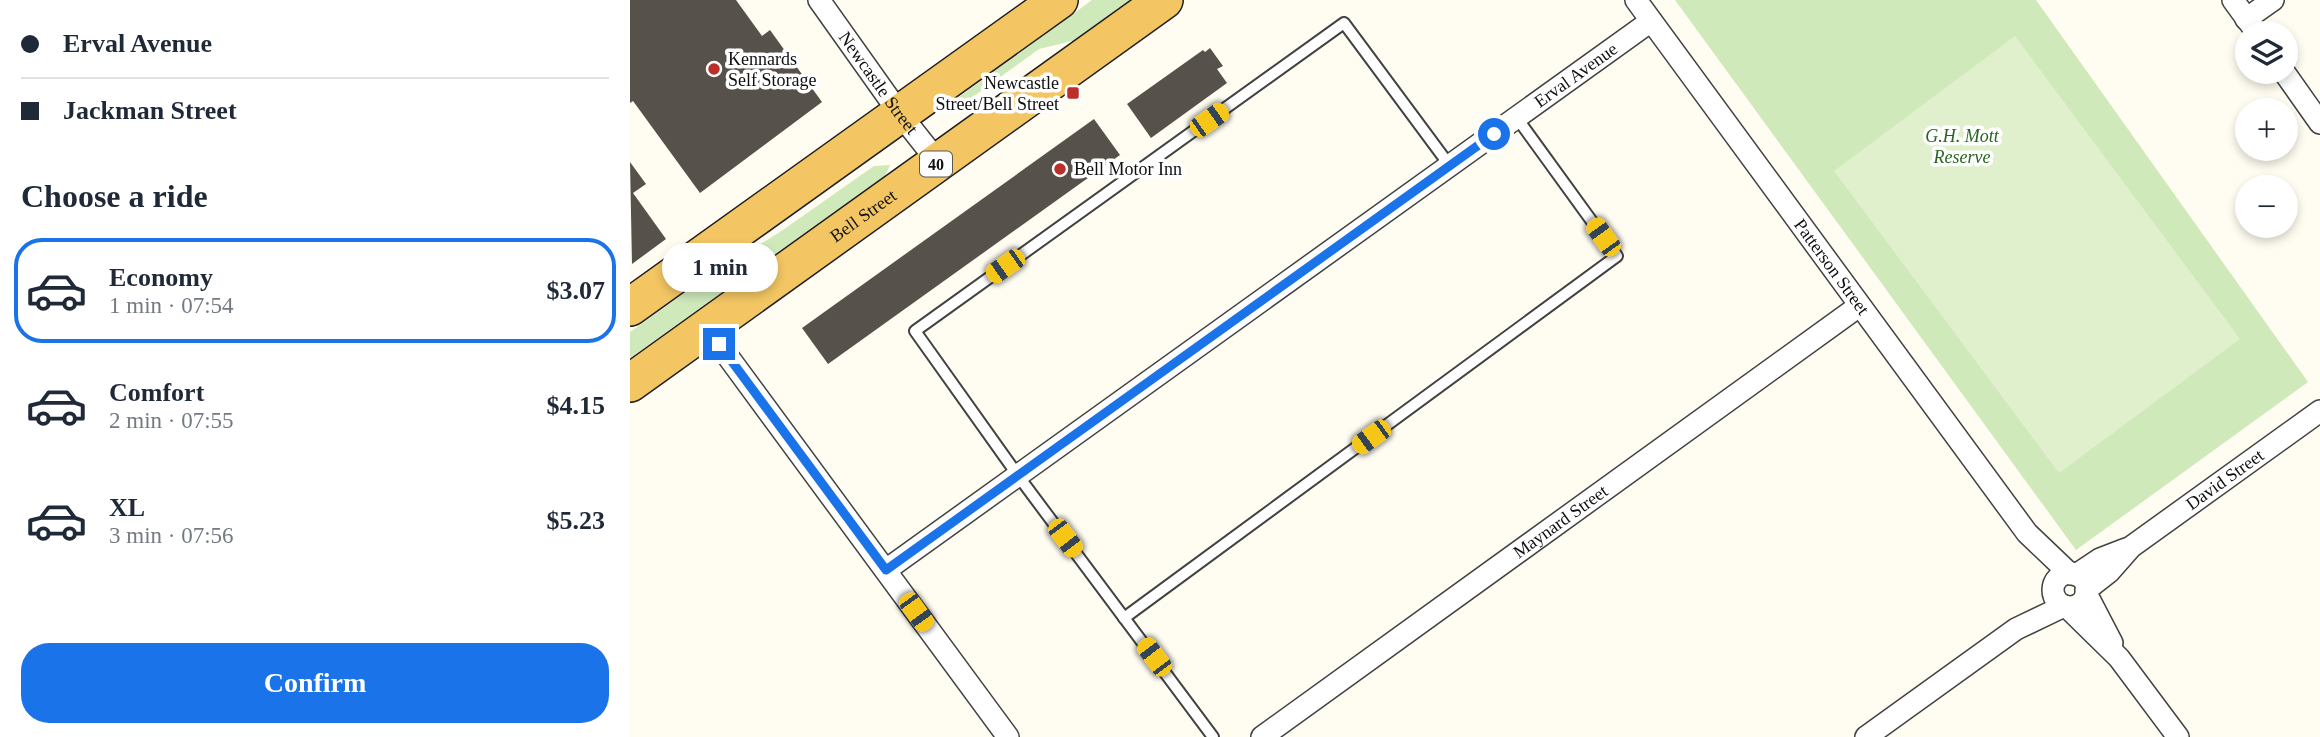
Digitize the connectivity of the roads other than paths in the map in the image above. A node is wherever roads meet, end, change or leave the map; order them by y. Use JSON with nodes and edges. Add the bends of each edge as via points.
{"nodes":[{"id":1,"x":819,"y":0,"type":"edge"},
{"id":2,"x":1059,"y":0,"type":"edge"},
{"id":3,"x":1164,"y":0,"type":"edge"},
{"id":4,"x":1636,"y":0,"type":"edge"},
{"id":5,"x":2233,"y":0,"type":"edge"},
{"id":6,"x":2273,"y":0,"type":"edge"},
{"id":7,"x":1651,"y":21,"type":"junction"},
{"id":8,"x":2248,"y":21,"type":"edge"},
{"id":9,"x":2256,"y":21,"type":"edge"},
{"id":10,"x":2292,"y":84,"type":"edge"},
{"id":11,"x":900,"y":114,"type":"junction"},
{"id":12,"x":1517,"y":118,"type":"junction"},
{"id":13,"x":2320,"y":123,"type":"edge"},
{"id":14,"x":938,"y":162,"type":"junction"},
{"id":15,"x":1450,"y":166,"type":"junction"},
{"id":16,"x":1859,"y":306,"type":"junction"},
{"id":17,"x":630,"y":307,"type":"edge"},
{"id":18,"x":707,"y":328,"type":"junction"},
{"id":19,"x":630,"y":383,"type":"edge"},
{"id":20,"x":2320,"y":411,"type":"edge"},
{"id":21,"x":1019,"y":477,"type":"junction"},
{"id":22,"x":886,"y":570,"type":"junction"},
{"id":23,"x":2069,"y":590,"type":"junction"},
{"id":24,"x":1124,"y":618,"type":"junction"},
{"id":25,"x":1008,"y":737,"type":"edge"},
{"id":26,"x":1213,"y":737,"type":"edge"},
{"id":27,"x":1262,"y":737,"type":"edge"},
{"id":28,"x":1866,"y":737,"type":"edge"},
{"id":29,"x":2178,"y":737,"type":"edge"}],
"edges":[{"from":1,"to":11,"type":"street","name":"Newcastle Street"},
{"from":2,"to":11,"type":"highway"},
{"from":3,"to":14,"type":"highway","name":"Bell Street","number":"40"},
{"from":4,"to":7,"type":"street","name":"Patterson Street"},
{"from":5,"to":8,"type":"street"},
{"from":6,"to":9,"type":"street"},
{"from":7,"to":12,"type":"street","name":"Erval Avenue"},
{"from":7,"to":16,"type":"street","name":"Patterson Street"},
{"from":10,"to":13,"type":"street"},
{"from":11,"to":14,"type":"street","name":"Newcastle Street"},
{"from":11,"to":17,"type":"highway"},
{"from":12,"to":15,"type":"street","name":"Erval Avenue"},
{"from":12,"to":24,"type":"lane","via":[[1617,256]]},
{"from":14,"to":18,"type":"highway","name":"Bell Street","number":"40"},
{"from":15,"to":21,"type":"street","name":"Erval Avenue"},
{"from":15,"to":21,"type":"lane","via":[[1344,23],[926,323],[915,331]]},
{"from":16,"to":23,"type":"street","name":"Patterson Street"},
{"from":16,"to":27,"type":"street","name":"Maynard Street"},
{"from":18,"to":19,"type":"highway","name":"Bell Street","number":"40"},
{"from":18,"to":22,"type":"street"},
{"from":20,"to":23,"type":"street","name":"David Street","via":[[2131,547],[2109,572]]},
{"from":21,"to":22,"type":"street","name":"Erval Avenue"},
{"from":21,"to":24,"type":"lane"},
{"from":22,"to":25,"type":"street"},
{"from":23,"to":28,"type":"street","name":"David Street"},
{"from":23,"to":29,"type":"street","name":"Patterson Street"},
{"from":24,"to":26,"type":"lane"}]}
